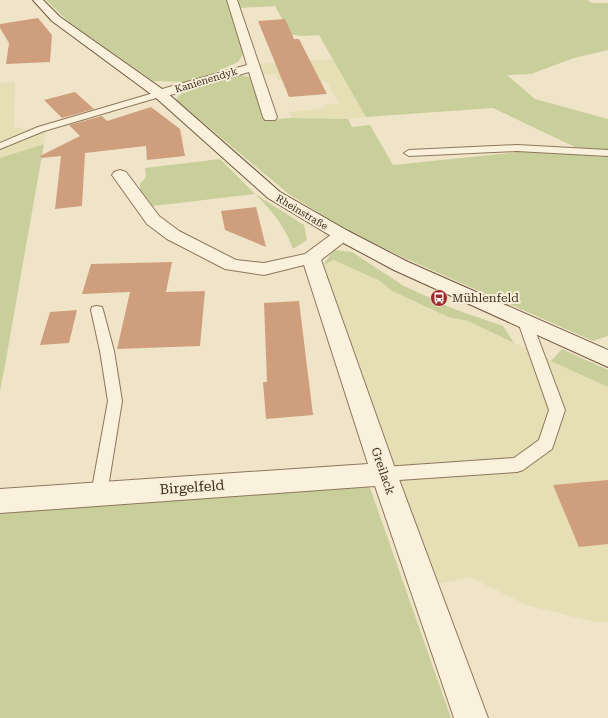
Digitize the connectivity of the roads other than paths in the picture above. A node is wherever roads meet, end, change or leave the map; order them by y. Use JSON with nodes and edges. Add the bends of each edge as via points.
{"nodes":[{"id":1,"x":38,"y":0,"type":"edge"},
{"id":2,"x":232,"y":0,"type":"edge"},
{"id":3,"x":252,"y":67,"type":"junction"},
{"id":4,"x":160,"y":94,"type":"junction"},
{"id":5,"x":270,"y":117,"type":"dead end"},
{"id":6,"x":0,"y":146,"type":"edge"},
{"id":7,"x":409,"y":153,"type":"dead end"},
{"id":8,"x":608,"y":153,"type":"edge"},
{"id":9,"x":120,"y":175,"type":"dead end"},
{"id":10,"x":342,"y":235,"type":"junction"},
{"id":11,"x":311,"y":258,"type":"junction"},
{"id":12,"x":97,"y":310,"type":"dead end"},
{"id":13,"x":525,"y":322,"type":"junction"},
{"id":14,"x":608,"y":359,"type":"edge"},
{"id":15,"x":384,"y":474,"type":"junction"},
{"id":16,"x":99,"y":494,"type":"junction"},
{"id":17,"x":0,"y":501,"type":"edge"},
{"id":18,"x":471,"y":718,"type":"edge"}],
"edges":[{"from":1,"to":4,"type":"street","name":"Rheinstraße","via":[[56,19]]},
{"from":2,"to":3,"type":"street","name":"Kanienendyk"},
{"from":3,"to":4,"type":"street","name":"Kanienendyk"},
{"from":3,"to":5,"type":"street","name":"Kanienendyk"},
{"from":4,"to":6,"type":"lane","via":[[41,129]]},
{"from":4,"to":10,"type":"street","name":"Rheinstraße","via":[[274,195]]},
{"from":7,"to":8,"type":"lane","via":[[517,148]]},
{"from":9,"to":11,"type":"street","via":[[153,220],[173,235],[232,265],[264,269]]},
{"from":10,"to":11,"type":"street"},
{"from":10,"to":13,"type":"street","name":"Rheinstraße","via":[[401,266]]},
{"from":11,"to":15,"type":"street","name":"Greilack"},
{"from":12,"to":16,"type":"lane","via":[[115,401]]},
{"from":13,"to":14,"type":"street","name":"Rheinstraße"},
{"from":13,"to":15,"type":"lane","via":[[557,410],[546,444],[516,465]]},
{"from":15,"to":16,"type":"street","name":"Birgelfeld"},
{"from":15,"to":18,"type":"street","name":"Greilack"},
{"from":16,"to":17,"type":"street","name":"Birgelfeld"}]}
